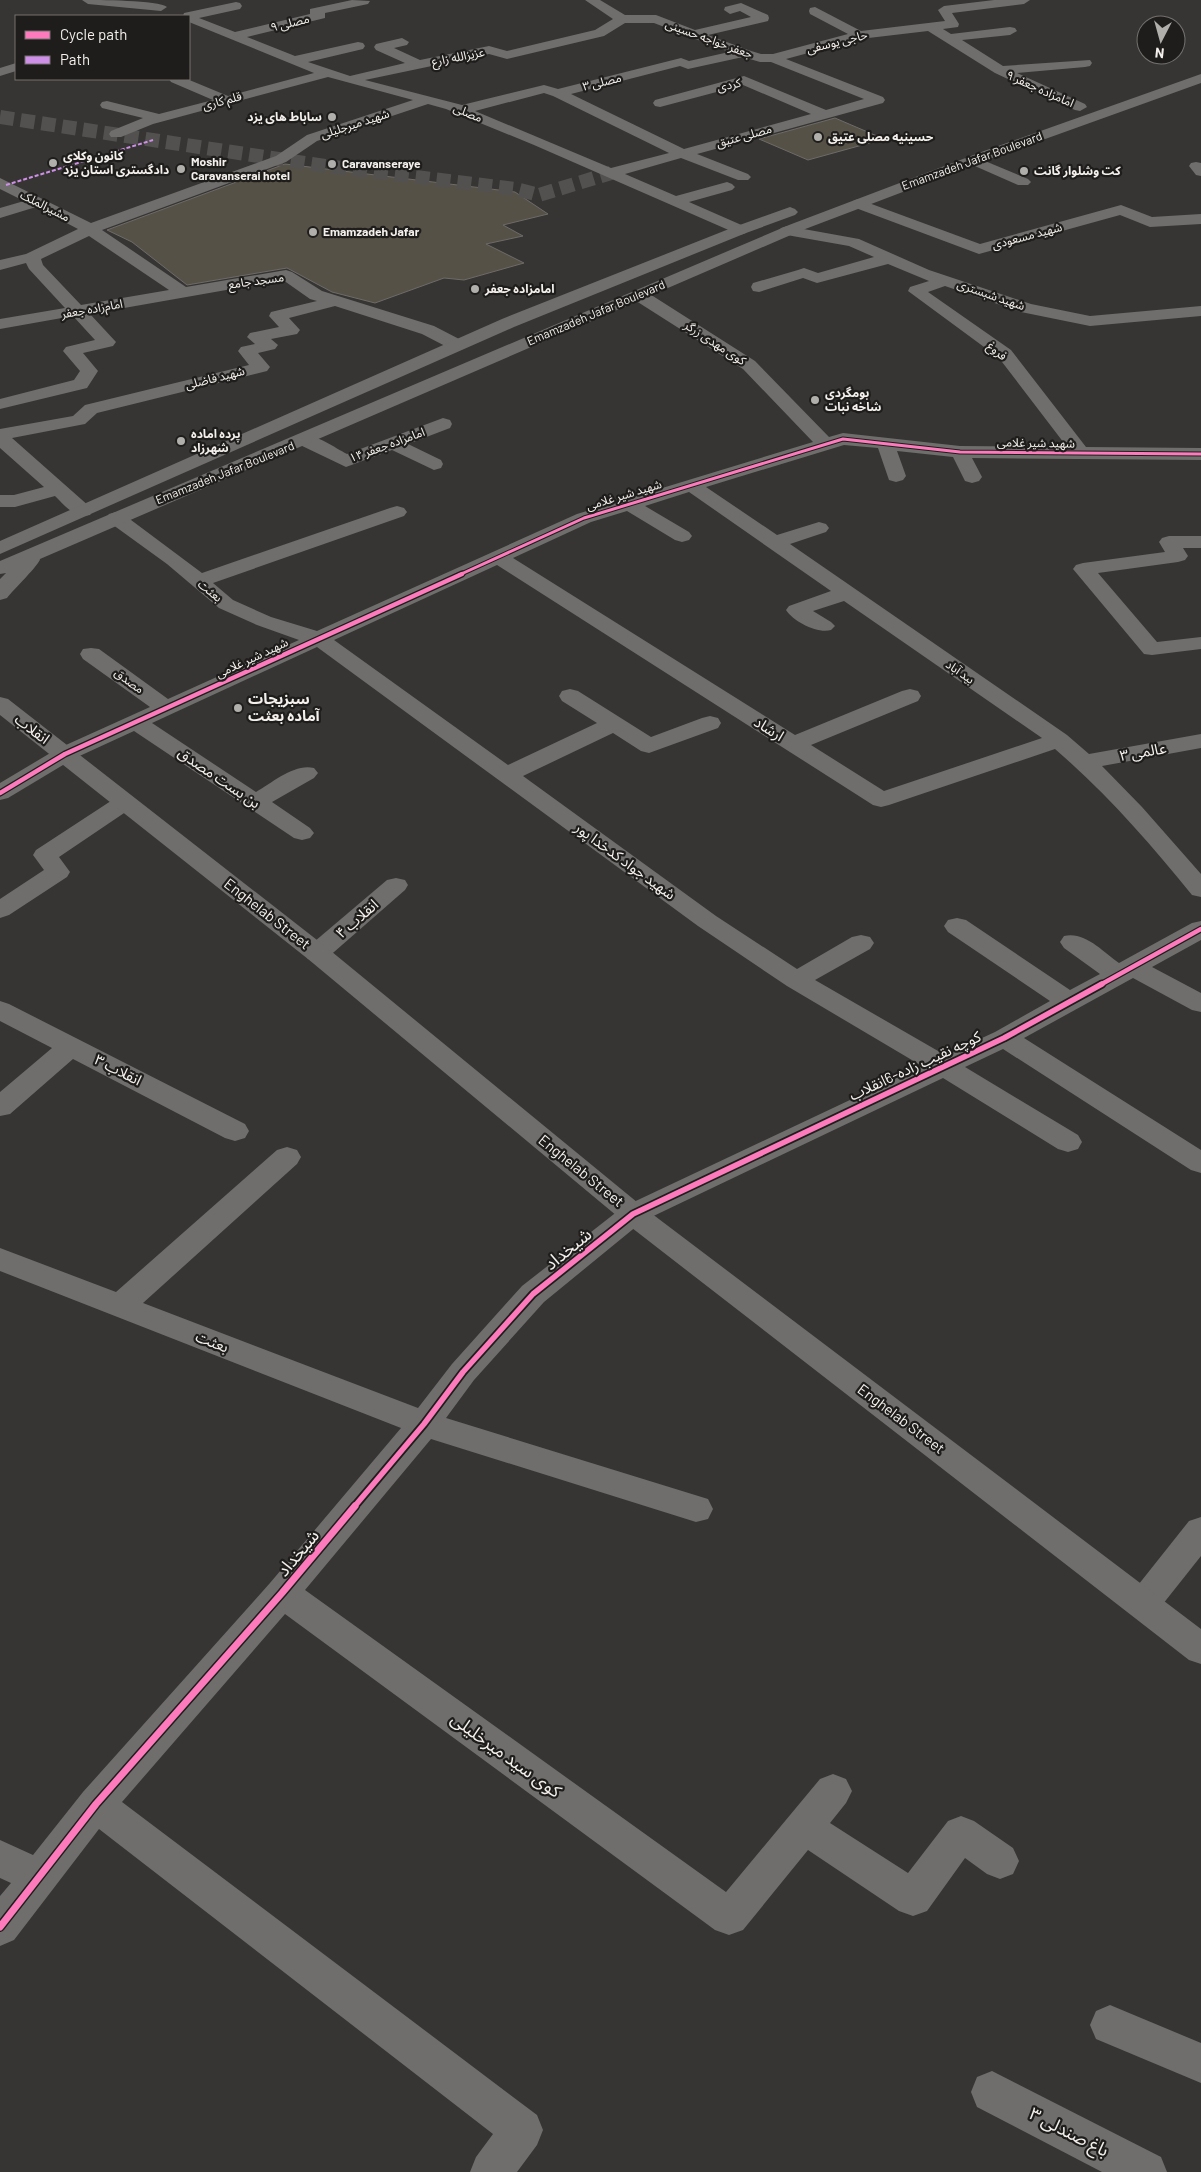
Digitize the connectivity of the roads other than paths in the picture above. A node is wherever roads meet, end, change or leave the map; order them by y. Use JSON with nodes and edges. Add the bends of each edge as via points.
{"nodes":[{"id":1,"x":88,"y":0,"type":"edge"},
{"id":2,"x":145,"y":0,"type":"edge"},
{"id":3,"x":930,"y":0,"type":"edge"},
{"id":4,"x":1022,"y":0,"type":"edge"},
{"id":5,"x":364,"y":1,"type":"edge"},
{"id":6,"x":596,"y":4,"type":"edge"},
{"id":7,"x":619,"y":4,"type":"dead end"},
{"id":8,"x":236,"y":6,"type":"dead end"},
{"id":9,"x":161,"y":7,"type":"junction"},
{"id":10,"x":730,"y":10,"type":"dead end"},
{"id":11,"x":944,"y":10,"type":"junction"},
{"id":12,"x":815,"y":11,"type":"dead end"},
{"id":13,"x":182,"y":15,"type":"edge"},
{"id":14,"x":190,"y":17,"type":"edge"},
{"id":15,"x":190,"y":17,"type":"edge"},
{"id":16,"x":254,"y":17,"type":"dead end"},
{"id":17,"x":714,"y":17,"type":"dead end"},
{"id":18,"x":622,"y":19,"type":"junction"},
{"id":19,"x":734,"y":25,"type":"junction"},
{"id":20,"x":275,"y":26,"type":"junction"},
{"id":21,"x":931,"y":27,"type":"junction"},
{"id":22,"x":754,"y":32,"type":"dead end"},
{"id":23,"x":1010,"y":32,"type":"dead end"},
{"id":24,"x":694,"y":34,"type":"junction"},
{"id":25,"x":859,"y":35,"type":"junction"},
{"id":26,"x":235,"y":36,"type":"junction"},
{"id":27,"x":947,"y":38,"type":"junction"},
{"id":28,"x":402,"y":42,"type":"dead end"},
{"id":29,"x":358,"y":46,"type":"dead end"},
{"id":30,"x":435,"y":49,"type":"dead end"},
{"id":31,"x":743,"y":53,"type":"junction"},
{"id":32,"x":454,"y":58,"type":"junction"},
{"id":33,"x":773,"y":58,"type":"junction"},
{"id":34,"x":293,"y":61,"type":"junction"},
{"id":35,"x":1085,"y":63,"type":"dead end"},
{"id":36,"x":1201,"y":64,"type":"edge"},
{"id":37,"x":419,"y":65,"type":"junction"},
{"id":38,"x":15,"y":67,"type":"edge"},
{"id":39,"x":1000,"y":70,"type":"junction"},
{"id":40,"x":0,"y":72,"type":"edge"},
{"id":41,"x":329,"y":73,"type":"junction"},
{"id":42,"x":1201,"y":78,"type":"edge"},
{"id":43,"x":178,"y":80,"type":"edge"},
{"id":44,"x":349,"y":80,"type":"junction"},
{"id":45,"x":558,"y":93,"type":"junction"},
{"id":46,"x":226,"y":100,"type":"junction"},
{"id":47,"x":428,"y":100,"type":"junction"},
{"id":48,"x":878,"y":100,"type":"joint"},
{"id":49,"x":660,"y":103,"type":"dead end"},
{"id":50,"x":107,"y":105,"type":"dead end"},
{"id":51,"x":1080,"y":107,"type":"junction"},
{"id":52,"x":461,"y":110,"type":"junction"},
{"id":53,"x":824,"y":114,"type":"junction"},
{"id":54,"x":159,"y":118,"type":"junction"},
{"id":55,"x":116,"y":134,"type":"dead end"},
{"id":56,"x":681,"y":153,"type":"junction"},
{"id":57,"x":973,"y":160,"type":"junction"},
{"id":58,"x":904,"y":171,"type":"junction"},
{"id":59,"x":611,"y":173,"type":"junction"},
{"id":60,"x":743,"y":177,"type":"dead end"},
{"id":61,"x":886,"y":177,"type":"dead end"},
{"id":62,"x":921,"y":179,"type":"junction"},
{"id":63,"x":1023,"y":182,"type":"dead end"},
{"id":64,"x":0,"y":183,"type":"edge"},
{"id":65,"x":727,"y":187,"type":"dead end"},
{"id":66,"x":38,"y":202,"type":"junction"},
{"id":67,"x":676,"y":202,"type":"junction"},
{"id":68,"x":858,"y":204,"type":"junction"},
{"id":69,"x":805,"y":206,"type":"dead end"},
{"id":70,"x":0,"y":213,"type":"edge"},
{"id":71,"x":1201,"y":219,"type":"edge"},
{"id":72,"x":912,"y":224,"type":"junction"},
{"id":73,"x":90,"y":229,"type":"junction"},
{"id":74,"x":740,"y":230,"type":"junction"},
{"id":75,"x":787,"y":231,"type":"junction"},
{"id":76,"x":853,"y":242,"type":"junction"},
{"id":77,"x":32,"y":257,"type":"junction"},
{"id":78,"x":890,"y":258,"type":"junction"},
{"id":79,"x":0,"y":265,"type":"edge"},
{"id":80,"x":946,"y":280,"type":"junction"},
{"id":81,"x":759,"y":287,"type":"dead end"},
{"id":82,"x":184,"y":293,"type":"junction"},
{"id":83,"x":639,"y":295,"type":"junction"},
{"id":84,"x":337,"y":301,"type":"junction"},
{"id":85,"x":78,"y":311,"type":"junction"},
{"id":86,"x":1201,"y":312,"type":"edge"},
{"id":87,"x":0,"y":324,"type":"edge"},
{"id":88,"x":458,"y":345,"type":"junction"},
{"id":89,"x":0,"y":404,"type":"edge"},
{"id":90,"x":443,"y":424,"type":"dead end"},
{"id":91,"x":0,"y":437,"type":"edge"},
{"id":92,"x":305,"y":440,"type":"junction"},
{"id":93,"x":392,"y":443,"type":"junction"},
{"id":94,"x":825,"y":444,"type":"junction"},
{"id":95,"x":886,"y":444,"type":"junction"},
{"id":96,"x":960,"y":452,"type":"junction"},
{"id":97,"x":1081,"y":453,"type":"junction"},
{"id":98,"x":1201,"y":454,"type":"edge"},
{"id":99,"x":434,"y":464,"type":"dead end"},
{"id":100,"x":896,"y":476,"type":"dead end"},
{"id":101,"x":972,"y":477,"type":"dead end"},
{"id":102,"x":691,"y":485,"type":"junction"},
{"id":103,"x":59,"y":489,"type":"junction"},
{"id":104,"x":0,"y":501,"type":"edge"},
{"id":105,"x":628,"y":504,"type":"junction"},
{"id":106,"x":83,"y":511,"type":"junction"},
{"id":107,"x":397,"y":512,"type":"dead end"},
{"id":108,"x":116,"y":518,"type":"junction"},
{"id":109,"x":819,"y":528,"type":"dead end"},
{"id":110,"x":682,"y":536,"type":"dead end"},
{"id":111,"x":22,"y":538,"type":"junction"},
{"id":112,"x":0,"y":540,"type":"edge"},
{"id":113,"x":1201,"y":542,"type":"edge"},
{"id":114,"x":774,"y":543,"type":"junction"},
{"id":115,"x":36,"y":554,"type":"junction"},
{"id":116,"x":498,"y":557,"type":"junction"},
{"id":117,"x":3,"y":560,"type":"edge"},
{"id":118,"x":198,"y":581,"type":"junction"},
{"id":119,"x":846,"y":593,"type":"junction"},
{"id":120,"x":0,"y":594,"type":"edge"},
{"id":121,"x":824,"y":626,"type":"dead end"},
{"id":122,"x":318,"y":639,"type":"junction"},
{"id":123,"x":1201,"y":643,"type":"edge"},
{"id":124,"x":91,"y":654,"type":"dead end"},
{"id":125,"x":570,"y":696,"type":"dead end"},
{"id":126,"x":910,"y":696,"type":"dead end"},
{"id":127,"x":0,"y":704,"type":"edge"},
{"id":128,"x":166,"y":708,"type":"junction"},
{"id":129,"x":135,"y":722,"type":"junction"},
{"id":130,"x":615,"y":723,"type":"junction"},
{"id":131,"x":710,"y":723,"type":"dead end"},
{"id":132,"x":1059,"y":740,"type":"junction"},
{"id":133,"x":1201,"y":741,"type":"edge"},
{"id":134,"x":794,"y":744,"type":"junction"},
{"id":135,"x":65,"y":754,"type":"junction"},
{"id":136,"x":1085,"y":762,"type":"junction"},
{"id":137,"x":306,"y":772,"type":"dead end"},
{"id":138,"x":506,"y":775,"type":"junction"},
{"id":139,"x":0,"y":793,"type":"edge"},
{"id":140,"x":125,"y":802,"type":"junction"},
{"id":141,"x":256,"y":802,"type":"junction"},
{"id":142,"x":302,"y":833,"type":"dead end"},
{"id":143,"x":396,"y":885,"type":"dead end"},
{"id":144,"x":1201,"y":890,"type":"edge"},
{"id":145,"x":0,"y":910,"type":"edge"},
{"id":146,"x":957,"y":926,"type":"dead end"},
{"id":147,"x":1201,"y":929,"type":"edge"},
{"id":148,"x":1073,"y":942,"type":"dead end"},
{"id":149,"x":861,"y":943,"type":"dead end"},
{"id":150,"x":317,"y":954,"type":"junction"},
{"id":151,"x":1125,"y":971,"type":"junction"},
{"id":152,"x":796,"y":980,"type":"junction"},
{"id":153,"x":1069,"y":1002,"type":"junction"},
{"id":154,"x":1201,"y":1004,"type":"edge"},
{"id":155,"x":0,"y":1010,"type":"edge"},
{"id":156,"x":1004,"y":1038,"type":"junction"},
{"id":157,"x":71,"y":1046,"type":"junction"},
{"id":158,"x":943,"y":1066,"type":"junction"},
{"id":159,"x":0,"y":1108,"type":"edge"},
{"id":160,"x":235,"y":1131,"type":"dead end"},
{"id":161,"x":1068,"y":1142,"type":"dead end"},
{"id":162,"x":287,"y":1158,"type":"dead end"},
{"id":163,"x":1201,"y":1163,"type":"edge"},
{"id":164,"x":633,"y":1214,"type":"junction"},
{"id":165,"x":0,"y":1259,"type":"edge"},
{"id":166,"x":120,"y":1306,"type":"junction"},
{"id":167,"x":424,"y":1424,"type":"junction"},
{"id":168,"x":696,"y":1509,"type":"dead end"},
{"id":169,"x":1201,"y":1532,"type":"edge"},
{"id":170,"x":282,"y":1593,"type":"junction"},
{"id":171,"x":1143,"y":1604,"type":"junction"},
{"id":172,"x":1201,"y":1649,"type":"edge"},
{"id":173,"x":833,"y":1791,"type":"dead end"},
{"id":174,"x":96,"y":1804,"type":"junction"},
{"id":175,"x":804,"y":1827,"type":"junction"},
{"id":176,"x":0,"y":1858,"type":"edge"},
{"id":177,"x":1000,"y":1861,"type":"dead end"},
{"id":178,"x":38,"y":1878,"type":"junction"},
{"id":179,"x":0,"y":1927,"type":"edge"},
{"id":180,"x":1110,"y":2025,"type":"dead end"},
{"id":181,"x":1201,"y":2064,"type":"edge"},
{"id":182,"x":992,"y":2092,"type":"dead end"},
{"id":183,"x":491,"y":2172,"type":"edge"},
{"id":184,"x":1146,"y":2172,"type":"edge"}],
"edges":[{"from":1,"to":9,"type":"street"},
{"from":2,"to":9,"type":"street"},
{"from":3,"to":11,"type":"street"},
{"from":4,"to":11,"type":"street"},
{"from":5,"to":20,"type":"street","name":"مصلی ۹"},
{"from":6,"to":7,"type":"street"},
{"from":6,"to":18,"type":"street"},
{"from":8,"to":14,"type":"street"},
{"from":9,"to":13,"type":"street"},
{"from":10,"to":19,"type":"street","via":[[741,7],[762,18]]},
{"from":11,"to":21,"type":"street","name":"حاجی یوسفی","via":[[953,24]]},
{"from":12,"to":25,"type":"street"},
{"from":15,"to":26,"type":"street","name":"مصلی"},
{"from":16,"to":20,"type":"street"},
{"from":17,"to":19,"type":"street"},
{"from":18,"to":24,"type":"street","name":"جعفر خواجه حسینی","via":[[656,19]]},
{"from":18,"to":32,"type":"street","name":"عزیزالله زارع","via":[[599,33],[508,55],[489,50]]},
{"from":19,"to":22,"type":"street"},
{"from":19,"to":24,"type":"street"},
{"from":20,"to":26,"type":"street","name":"مصلی ۹"},
{"from":21,"to":25,"type":"street","name":"حاجی یوسفی"},
{"from":21,"to":27,"type":"street"},
{"from":23,"to":27,"type":"street"},
{"from":24,"to":31,"type":"street","name":"جعفر خواجه حسینی"},
{"from":25,"to":33,"type":"street","name":"حاجی یوسفی"},
{"from":26,"to":34,"type":"street","name":"مصلی"},
{"from":27,"to":39,"type":"street"},
{"from":28,"to":37,"type":"street","via":[[381,47]]},
{"from":29,"to":34,"type":"street"},
{"from":30,"to":32,"type":"street"},
{"from":31,"to":33,"type":"street","name":"جعفر خواجه حسینی"},
{"from":31,"to":45,"type":"street","name":"مصلی ۳","via":[[688,65],[681,62]]},
{"from":32,"to":37,"type":"street","name":"عزیزالله زارع"},
{"from":33,"to":48,"type":"street","name":"جعفر خواجه حسینی","via":[[827,76]]},
{"from":34,"to":41,"type":"street","name":"مصلی"},
{"from":35,"to":39,"type":"street"},
{"from":36,"to":51,"type":"street","name":"Emamzadeh Jafar Boulevard"},
{"from":37,"to":44,"type":"street","name":"عزیزالله زارع"},
{"from":38,"to":40,"type":"street"},
{"from":39,"to":51,"type":"street","name":"امامزاده جعفر ۹"},
{"from":41,"to":44,"type":"street","name":"مصلی"},
{"from":41,"to":46,"type":"street","name":"قلم کاری"},
{"from":42,"to":57,"type":"street","name":"Emamzadeh Jafar Boulevard"},
{"from":43,"to":46,"type":"street"},
{"from":44,"to":47,"type":"street","name":"مصلی"},
{"from":45,"to":52,"type":"street","name":"مصلی ۳","via":[[544,89]]},
{"from":45,"to":56,"type":"street"},
{"from":46,"to":54,"type":"street","name":"قلم کاری"},
{"from":47,"to":52,"type":"street","name":"مصلی"},
{"from":47,"to":73,"type":"street","name":"شهید میرجلیلی","via":[[312,138],[281,159]]},
{"from":48,"to":53,"type":"street","name":"مصلی عتیق"},
{"from":49,"to":53,"type":"street","name":"کردی","via":[[744,80]]},
{"from":50,"to":54,"type":"street"},
{"from":51,"to":58,"type":"street","name":"Emamzadeh Jafar Boulevard"},
{"from":52,"to":59,"type":"street","name":"مصلی"},
{"from":53,"to":56,"type":"street","name":"مصلی عتیق"},
{"from":54,"to":55,"type":"street","name":"قلم کاری"},
{"from":56,"to":59,"type":"street","name":"مصلی عتیق"},
{"from":56,"to":60,"type":"street"},
{"from":57,"to":62,"type":"street","name":"Emamzadeh Jafar Boulevard"},
{"from":57,"to":63,"type":"street"},
{"from":58,"to":61,"type":"street","name":"Emamzadeh Jafar Boulevard"},
{"from":58,"to":62,"type":"street"},
{"from":59,"to":67,"type":"street","name":"مصلی"},
{"from":62,"to":68,"type":"street","name":"Emamzadeh Jafar Boulevard"},
{"from":64,"to":66,"type":"street","name":"مشیرالملک"},
{"from":65,"to":67,"type":"street"},
{"from":66,"to":70,"type":"street"},
{"from":66,"to":73,"type":"street","name":"مشیرالملک"},
{"from":67,"to":74,"type":"street","name":"مصلی"},
{"from":68,"to":72,"type":"street","name":"شهید مسعودی"},
{"from":68,"to":75,"type":"street","name":"Emamzadeh Jafar Boulevard"},
{"from":69,"to":74,"type":"street","name":"Emamzadeh Jafar Boulevard"},
{"from":71,"to":72,"type":"street","name":"شهید مسعودی","via":[[1150,222],[1121,210],[979,249]]},
{"from":72,"to":76,"type":"street"},
{"from":73,"to":77,"type":"street","name":"شهید میرجلیلی"},
{"from":73,"to":82,"type":"street"},
{"from":74,"to":88,"type":"street","name":"Emamzadeh Jafar Boulevard"},
{"from":75,"to":76,"type":"street","name":"شهید شبستری"},
{"from":75,"to":83,"type":"street","name":"Emamzadeh Jafar Boulevard"},
{"from":76,"to":78,"type":"street","name":"شهید شبستری"},
{"from":77,"to":79,"type":"street","name":"شهید میرجلیلی"},
{"from":77,"to":85,"type":"street","via":[[35,266]]},
{"from":78,"to":80,"type":"street","name":"شهید شبستری"},
{"from":78,"to":81,"type":"street","via":[[818,278],[804,273]]},
{"from":80,"to":86,"type":"street","name":"شهید شبستری","via":[[1027,308],[1090,321]]},
{"from":80,"to":97,"type":"street","name":"فروغ","via":[[916,291],[1005,354]]},
{"from":82,"to":84,"type":"street","name":"مسجد جامع","via":[[286,274],[316,295]]},
{"from":82,"to":85,"type":"street","name":"امام‌زاده جعفر"},
{"from":83,"to":92,"type":"street","name":"Emamzadeh Jafar Boulevard"},
{"from":83,"to":94,"type":"street","name":"کوی مهدی زرگر","via":[[749,365]]},
{"from":84,"to":88,"type":"street","name":"مسجد جامع","via":[[428,330]]},
{"from":84,"to":91,"type":"street","name":"شهید فاضلی","via":[[277,316],[291,330],[256,337],[269,345],[247,351],[261,367],[91,409],[79,420]]},
{"from":85,"to":87,"type":"street","name":"امام‌زاده جعفر"},
{"from":85,"to":89,"type":"street","via":[[108,342],[72,351],[89,371],[81,384]]},
{"from":88,"to":106,"type":"street","name":"Emamzadeh Jafar Boulevard"},
{"from":90,"to":93,"type":"street","name":"امامزاده جعفر ۱۴"},
{"from":91,"to":103,"type":"street"},
{"from":92,"to":93,"type":"street","name":"امامزاده جعفر ۱۴","via":[[346,461]]},
{"from":92,"to":108,"type":"street","name":"Emamzadeh Jafar Boulevard"},
{"from":93,"to":99,"type":"street"},
{"from":94,"to":95,"type":"street","name":"شهید شیر غلامی","via":[[843,439]]},
{"from":94,"to":102,"type":"street","name":"شهید شیر غلامی"},
{"from":95,"to":96,"type":"street","name":"شهید شیر غلامی"},
{"from":95,"to":100,"type":"street"},
{"from":96,"to":97,"type":"street","name":"شهید شیر غلامی"},
{"from":96,"to":101,"type":"street"},
{"from":97,"to":98,"type":"street","name":"شهید شیر غلامی"},
{"from":102,"to":105,"type":"street","name":"شهید شیر غلامی"},
{"from":102,"to":114,"type":"street","name":"بید آباد"},
{"from":103,"to":104,"type":"street","via":[[15,501]]},
{"from":103,"to":106,"type":"street"},
{"from":105,"to":110,"type":"street"},
{"from":105,"to":116,"type":"street","name":"شهید شیر غلامی","via":[[584,518]]},
{"from":106,"to":111,"type":"street","name":"Emamzadeh Jafar Boulevard"},
{"from":107,"to":118,"type":"street"},
{"from":108,"to":115,"type":"street","name":"Emamzadeh Jafar Boulevard"},
{"from":108,"to":118,"type":"street","name":"بعثت"},
{"from":109,"to":114,"type":"street"},
{"from":111,"to":112,"type":"street"},
{"from":111,"to":117,"type":"street","name":"Emamzadeh Jafar Boulevard"},
{"from":113,"to":123,"type":"street","via":[[1169,542],[1178,556],[1083,569],[1152,649]]},
{"from":114,"to":119,"type":"street","name":"بید آباد"},
{"from":115,"to":117,"type":"street","name":"Emamzadeh Jafar Boulevard"},
{"from":115,"to":120,"type":"street"},
{"from":116,"to":122,"type":"street","name":"شهید شیر غلامی"},
{"from":116,"to":134,"type":"street","name":"ارشاد"},
{"from":118,"to":122,"type":"street","name":"بعثت","via":[[226,604]]},
{"from":119,"to":121,"type":"street","via":[[796,610]]},
{"from":119,"to":132,"type":"street","name":"بید آباد"},
{"from":122,"to":128,"type":"street","name":"شهید شیر غلامی"},
{"from":122,"to":138,"type":"street","name":"شهید جواد کدخدا پور"},
{"from":124,"to":128,"type":"street","name":"مصدق"},
{"from":125,"to":130,"type":"street"},
{"from":126,"to":134,"type":"street"},
{"from":127,"to":135,"type":"street","name":"انقلاب"},
{"from":128,"to":129,"type":"street","name":"شهید شیر غلامی"},
{"from":129,"to":135,"type":"street","name":"شهید شیر غلامی"},
{"from":129,"to":141,"type":"street","name":"بن بست مصدق"},
{"from":130,"to":131,"type":"street","via":[[648,746]]},
{"from":130,"to":138,"type":"street"},
{"from":132,"to":134,"type":"street","name":"ارشاد","via":[[881,800]]},
{"from":132,"to":136,"type":"street","name":"بید آباد"},
{"from":133,"to":136,"type":"street","name":"عالمی ۳"},
{"from":135,"to":139,"type":"street","name":"شهید شیر غلامی"},
{"from":135,"to":140,"type":"street","name":"Enghelab Street"},
{"from":136,"to":144,"type":"street","name":"بید آباد","via":[[1148,825]]},
{"from":137,"to":141,"type":"street"},
{"from":138,"to":152,"type":"street","name":"شهید جواد کدخدا پور","via":[[707,921]]},
{"from":140,"to":145,"type":"street","via":[[45,855],[58,872]]},
{"from":140,"to":150,"type":"street","name":"Enghelab Street"},
{"from":141,"to":142,"type":"street","name":"بن بست مصدق"},
{"from":143,"to":150,"type":"street","name":"انقلاب ۴"},
{"from":146,"to":153,"type":"street"},
{"from":147,"to":151,"type":"street","name":"کوچه نقیب زاده-6انقلاب"},
{"from":148,"to":151,"type":"street"},
{"from":149,"to":152,"type":"street"},
{"from":150,"to":164,"type":"street","name":"Enghelab Street"},
{"from":151,"to":153,"type":"street","name":"کوچه نقیب زاده-6انقلاب"},
{"from":151,"to":154,"type":"street"},
{"from":152,"to":158,"type":"street","name":"شهید جواد کدخدا پور"},
{"from":153,"to":156,"type":"street","name":"کوچه نقیب زاده-6انقلاب"},
{"from":155,"to":157,"type":"street","name":"انقلاب ۳"},
{"from":156,"to":158,"type":"street","name":"کوچه نقیب زاده-6انقلاب"},
{"from":156,"to":163,"type":"street"},
{"from":157,"to":159,"type":"street"},
{"from":157,"to":160,"type":"street","name":"انقلاب ۳"},
{"from":158,"to":161,"type":"street","name":"شهید جواد کدخدا پور"},
{"from":158,"to":164,"type":"street","name":"کوچه نقیب زاده-6انقلاب"},
{"from":162,"to":166,"type":"street"},
{"from":164,"to":167,"type":"street","name":"شیخداد","via":[[533,1294],[463,1372]]},
{"from":164,"to":171,"type":"street","name":"Enghelab Street"},
{"from":165,"to":166,"type":"street","name":"بعثت"},
{"from":166,"to":167,"type":"street","name":"بعثت"},
{"from":167,"to":168,"type":"street","name":"بعثت"},
{"from":167,"to":170,"type":"street","name":"شیخداد"},
{"from":169,"to":171,"type":"street"},
{"from":170,"to":174,"type":"street","name":"شیخداد"},
{"from":170,"to":175,"type":"street","name":"کوی سید میرخلیلی","via":[[730,1917]]},
{"from":171,"to":172,"type":"street","name":"Enghelab Street"},
{"from":173,"to":175,"type":"street"},
{"from":174,"to":178,"type":"street","name":"شیخداد"},
{"from":174,"to":183,"type":"street","via":[[522,2130]]},
{"from":175,"to":177,"type":"street","via":[[913,1898],[961,1833]]},
{"from":176,"to":178,"type":"street"},
{"from":178,"to":179,"type":"street","name":"شیخداد"},
{"from":180,"to":181,"type":"street"},
{"from":182,"to":184,"type":"street","name":"باغ صندلی ۳"}]}
